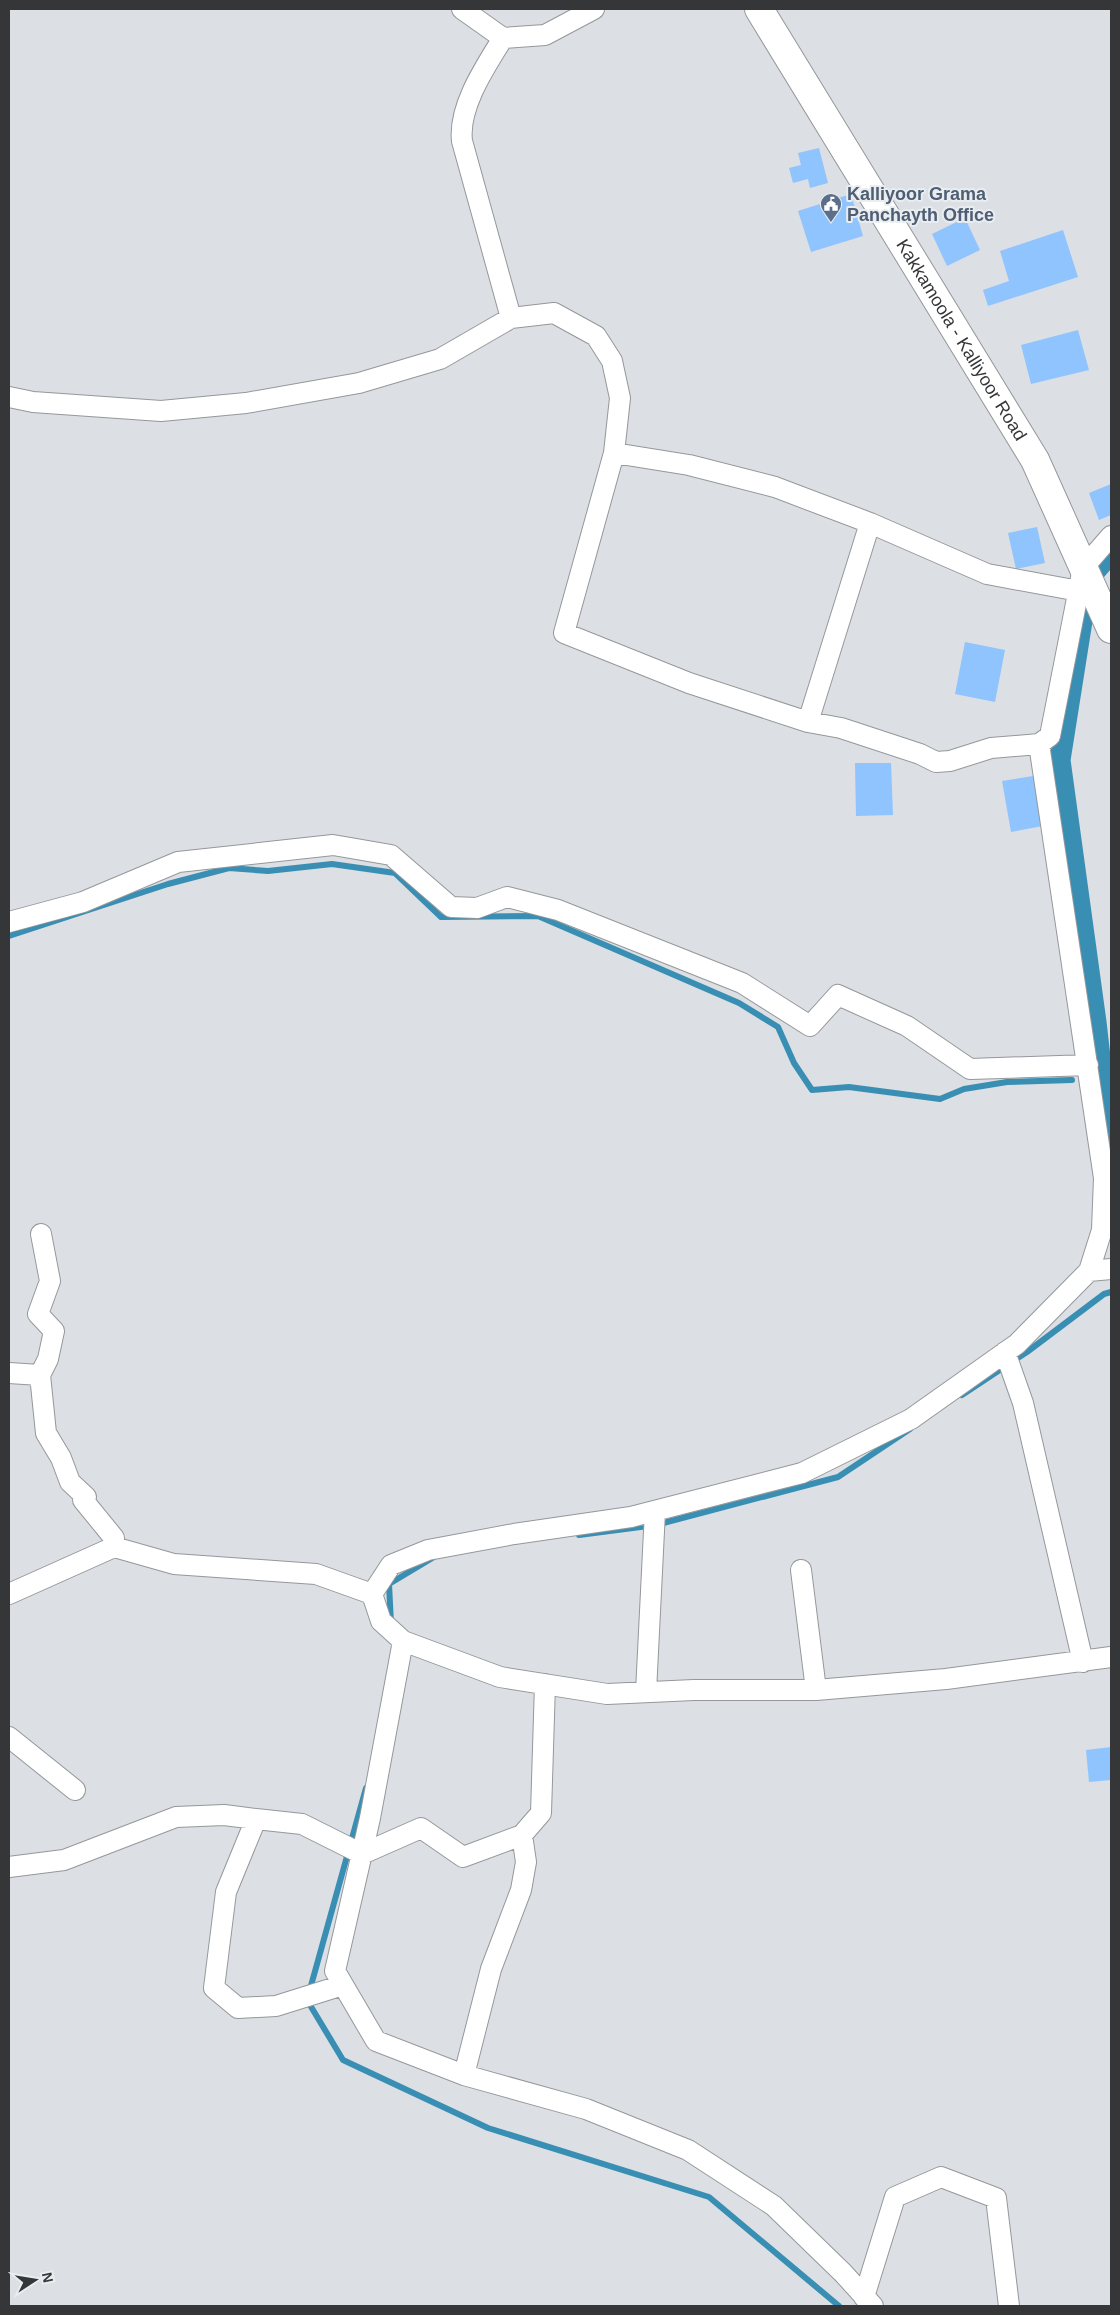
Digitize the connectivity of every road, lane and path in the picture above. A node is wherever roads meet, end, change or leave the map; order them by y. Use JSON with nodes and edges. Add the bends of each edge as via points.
{"nodes":[{"id":1,"x":462,"y":9,"type":"edge"},
{"id":2,"x":594,"y":9,"type":"edge"},
{"id":3,"x":759,"y":9,"type":"edge"},
{"id":4,"x":503,"y":38,"type":"junction"},
{"id":5,"x":511,"y":318,"type":"junction"},
{"id":6,"x":9,"y":397,"type":"edge"},
{"id":7,"x":614,"y":453,"type":"junction"},
{"id":8,"x":870,"y":523,"type":"junction"},
{"id":9,"x":1111,"y":536,"type":"edge"},
{"id":10,"x":1081,"y":580,"type":"junction"},
{"id":11,"x":1111,"y":629,"type":"edge"},
{"id":12,"x":808,"y":722,"type":"junction"},
{"id":13,"x":1039,"y":744,"type":"junction"},
{"id":14,"x":9,"y":922,"type":"edge"},
{"id":15,"x":1088,"y":1065,"type":"junction"},
{"id":16,"x":41,"y":1234,"type":"dead end"},
{"id":17,"x":1111,"y":1269,"type":"edge"},
{"id":18,"x":1089,"y":1272,"type":"junction"},
{"id":19,"x":1005,"y":1353,"type":"junction"},
{"id":20,"x":9,"y":1373,"type":"edge"},
{"id":21,"x":40,"y":1375,"type":"junction"},
{"id":22,"x":655,"y":1512,"type":"junction"},
{"id":23,"x":114,"y":1547,"type":"junction"},
{"id":24,"x":801,"y":1570,"type":"dead end"},
{"id":25,"x":9,"y":1594,"type":"edge"},
{"id":26,"x":372,"y":1594,"type":"junction"},
{"id":27,"x":403,"y":1642,"type":"junction"},
{"id":28,"x":1111,"y":1657,"type":"edge"},
{"id":29,"x":1083,"y":1662,"type":"junction"},
{"id":30,"x":545,"y":1684,"type":"junction"},
{"id":31,"x":816,"y":1690,"type":"junction"},
{"id":32,"x":646,"y":1692,"type":"junction"},
{"id":33,"x":9,"y":1737,"type":"edge"},
{"id":34,"x":75,"y":1790,"type":"dead end"},
{"id":35,"x":256,"y":1819,"type":"junction"},
{"id":36,"x":522,"y":1835,"type":"junction"},
{"id":37,"x":361,"y":1854,"type":"junction"},
{"id":38,"x":9,"y":1867,"type":"edge"},
{"id":39,"x":343,"y":1985,"type":"junction"},
{"id":40,"x":464,"y":2075,"type":"junction"},
{"id":41,"x":868,"y":2302,"type":"edge"},
{"id":42,"x":1009,"y":2306,"type":"edge"}],
"edges":[{"from":1,"to":4,"type":"street"},
{"from":2,"to":4,"type":"street","via":[[545,35]]},
{"from":3,"to":10,"type":"main road","name":"Kakkamoola - Kalliyoor Road","via":[[1035,460]]},
{"from":4,"to":5,"type":"street","via":[[470,99],[460,128]]},
{"from":5,"to":6,"type":"street","via":[[440,359],[359,383],[246,403],[161,411],[33,402]]},
{"from":5,"to":7,"type":"street","via":[[554,313],[596,336],[612,361],[620,398]]},
{"from":7,"to":8,"type":"street","via":[[689,465],[775,487]]},
{"from":7,"to":12,"type":"street","via":[[564,633],[689,683]]},
{"from":8,"to":10,"type":"street","via":[[987,574]]},
{"from":8,"to":12,"type":"street"},
{"from":9,"to":10,"type":"street"},
{"from":10,"to":11,"type":"main road","name":"Kakkamoola - Kalliyoor Road"},
{"from":10,"to":13,"type":"street","via":[[1050,736]]},
{"from":12,"to":13,"type":"street","via":[[841,728],[936,762],[991,748]]},
{"from":13,"to":15,"type":"street"},
{"from":14,"to":15,"type":"street","via":[[83,902],[178,862],[332,845],[390,855],[451,907],[477,908],[507,897],[558,910],[742,983],[810,1026],[838,995],[908,1026],[970,1069]]},
{"from":15,"to":18,"type":"street","via":[[1104,1178],[1102,1230]]},
{"from":16,"to":21,"type":"street","via":[[50,1282],[38,1314],[54,1331],[48,1359]]},
{"from":17,"to":18,"type":"street"},
{"from":18,"to":19,"type":"street"},
{"from":19,"to":22,"type":"street","via":[[911,1419],[802,1473]]},
{"from":19,"to":29,"type":"street","via":[[1023,1403]]},
{"from":20,"to":21,"type":"street"},
{"from":21,"to":23,"type":"street","via":[[46,1433],[70,1482],[86,1497],[83,1500],[114,1538]]},
{"from":22,"to":26,"type":"street","via":[[428,1550],[391,1565]]},
{"from":22,"to":32,"type":"street"},
{"from":23,"to":25,"type":"street"},
{"from":23,"to":26,"type":"street","via":[[174,1564],[316,1574]]},
{"from":24,"to":31,"type":"street"},
{"from":26,"to":27,"type":"street","via":[[381,1621]]},
{"from":27,"to":30,"type":"street","via":[[500,1677]]},
{"from":27,"to":37,"type":"street"},
{"from":28,"to":29,"type":"street"},
{"from":29,"to":31,"type":"street","via":[[946,1679]]},
{"from":30,"to":32,"type":"street","via":[[607,1694]]},
{"from":30,"to":36,"type":"street","via":[[540,1813]]},
{"from":31,"to":32,"type":"street"},
{"from":33,"to":34,"type":"street"},
{"from":35,"to":37,"type":"street","via":[[302,1824]]},
{"from":35,"to":38,"type":"street","via":[[224,1815],[176,1817],[64,1860]]},
{"from":35,"to":39,"type":"street","via":[[226,1892],[214,1988],[238,2008],[276,2006]]},
{"from":36,"to":37,"type":"street","via":[[463,1857],[420,1828]]},
{"from":36,"to":40,"type":"street","via":[[526,1862],[521,1890],[490,1969]]},
{"from":37,"to":39,"type":"street","via":[[336,1971]]},
{"from":39,"to":40,"type":"street","via":[[376,2041]]},
{"from":40,"to":41,"type":"street","via":[[586,2109],[688,2150],[774,2206]]},
{"from":41,"to":42,"type":"street","via":[[895,2197],[941,2177],[996,2198]]}]}
